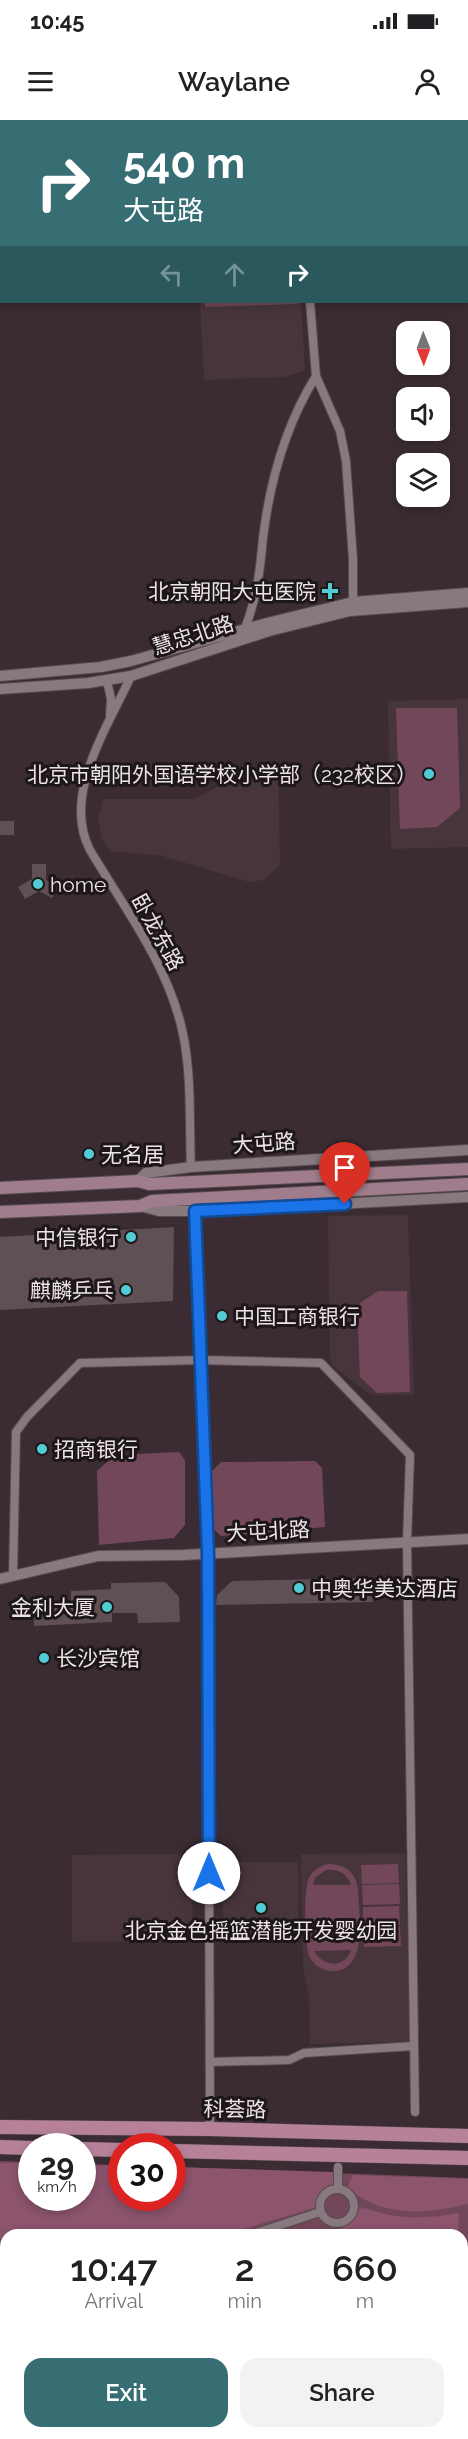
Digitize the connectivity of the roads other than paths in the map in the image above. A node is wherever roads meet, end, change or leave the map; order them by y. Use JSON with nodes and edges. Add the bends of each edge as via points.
{"nodes":[{"id":1,"x":310,"y":303,"type":"edge"},
{"id":2,"x":316,"y":376,"type":"junction"},
{"id":3,"x":468,"y":593,"type":"edge"},
{"id":4,"x":353,"y":602,"type":"junction"},
{"id":5,"x":468,"y":602,"type":"edge"},
{"id":6,"x":245,"y":628,"type":"junction"},
{"id":7,"x":0,"y":676,"type":"edge"},
{"id":8,"x":131,"y":676,"type":"junction"},
{"id":9,"x":107,"y":681,"type":"junction"},
{"id":10,"x":0,"y":689,"type":"edge"},
{"id":11,"x":107,"y":725,"type":"junction"},
{"id":12,"x":468,"y":1150,"type":"edge"},
{"id":13,"x":191,"y":1167,"type":"junction"},
{"id":14,"x":468,"y":1169,"type":"edge"},
{"id":15,"x":138,"y":1181,"type":"junction"},
{"id":16,"x":468,"y":1184,"type":"edge"},
{"id":17,"x":0,"y":1188,"type":"edge"},
{"id":18,"x":468,"y":1197,"type":"edge"},
{"id":19,"x":140,"y":1206,"type":"junction"},
{"id":20,"x":195,"y":1211,"type":"junction"},
{"id":21,"x":0,"y":1212,"type":"edge"},
{"id":22,"x":201,"y":1360,"type":"junction"},
{"id":23,"x":468,"y":1539,"type":"edge"},
{"id":24,"x":407,"y":1542,"type":"junction"},
{"id":25,"x":208,"y":1554,"type":"junction"},
{"id":26,"x":13,"y":1576,"type":"junction"},
{"id":27,"x":0,"y":1579,"type":"edge"},
{"id":28,"x":414,"y":2046,"type":"junction"},
{"id":29,"x":210,"y":2062,"type":"junction"},
{"id":30,"x":415,"y":2112,"type":"dead end"},
{"id":31,"x":0,"y":2127,"type":"edge"},
{"id":32,"x":210,"y":2129,"type":"junction"},
{"id":33,"x":468,"y":2136,"type":"edge"},
{"id":34,"x":0,"y":2147,"type":"edge"},
{"id":35,"x":18,"y":2148,"type":"edge"},
{"id":36,"x":186,"y":2151,"type":"edge"},
{"id":37,"x":468,"y":2158,"type":"edge"},
{"id":38,"x":338,"y":2167,"type":"dead end"},
{"id":39,"x":338,"y":2189,"type":"junction"},
{"id":40,"x":320,"y":2212,"type":"junction"},
{"id":41,"x":268,"y":2229,"type":"edge"}],
"edges":[{"from":1,"to":2,"type":"street"},
{"from":2,"to":4,"type":"street","via":[[340,431],[346,461]]},
{"from":2,"to":6,"type":"street","via":[[301,399],[278,460],[259,581]]},
{"from":3,"to":4,"type":"street","name":"慧忠北路"},
{"from":4,"to":6,"type":"street","name":"慧忠北路"},
{"from":5,"to":8,"type":"street","name":"慧忠北路","via":[[333,614]]},
{"from":6,"to":7,"type":"street","name":"慧忠北路","via":[[101,667]]},
{"from":8,"to":9,"type":"street","name":"慧忠北路"},
{"from":8,"to":11,"type":"street","name":"卧龙东路"},
{"from":9,"to":10,"type":"street","name":"慧忠北路"},
{"from":9,"to":11,"type":"street","name":"卧龙东路","via":[[111,708]]},
{"from":11,"to":13,"type":"street","name":"卧龙东路","via":[[85,779],[85,838],[164,974],[178,1017],[187,1061]]},
{"from":12,"to":13,"type":"street","name":"大屯路"},
{"from":13,"to":15,"type":"street","name":"大屯路","via":[[146,1173]]},
{"from":14,"to":15,"type":"main road","name":"大屯路","via":[[160,1184]]},
{"from":15,"to":17,"type":"main road","name":"大屯路"},
{"from":16,"to":19,"type":"main road","via":[[153,1201]]},
{"from":18,"to":20,"type":"street"},
{"from":19,"to":20,"type":"street"},
{"from":19,"to":21,"type":"main road"},
{"from":20,"to":22,"type":"street"},
{"from":22,"to":24,"type":"street","via":[[321,1364],[410,1455]]},
{"from":22,"to":25,"type":"street"},
{"from":22,"to":26,"type":"street","via":[[80,1363],[27,1417],[16,1432]]},
{"from":23,"to":24,"type":"street","name":"大屯北路"},
{"from":24,"to":25,"type":"street","name":"大屯北路"},
{"from":24,"to":28,"type":"street"},
{"from":25,"to":26,"type":"street","name":"大屯北路","via":[[98,1556]]},
{"from":25,"to":29,"type":"street"},
{"from":26,"to":27,"type":"street","name":"大屯北路"},
{"from":28,"to":29,"type":"street","via":[[304,2053],[290,2060]]},
{"from":28,"to":30,"type":"street"},
{"from":29,"to":32,"type":"street"},
{"from":31,"to":32,"type":"main road","name":"科荟路"},
{"from":32,"to":33,"type":"main road","name":"科荟路"},
{"from":34,"to":35,"type":"main road"},
{"from":36,"to":37,"type":"main road","name":"科荟路"},
{"from":38,"to":39,"type":"street"},
{"from":39,"to":40,"type":"street","via":[[324,2194]]},
{"from":39,"to":40,"type":"street","via":[[346,2191],[353,2200],[351,2217],[335,2224]]},
{"from":40,"to":41,"type":"street"}]}
